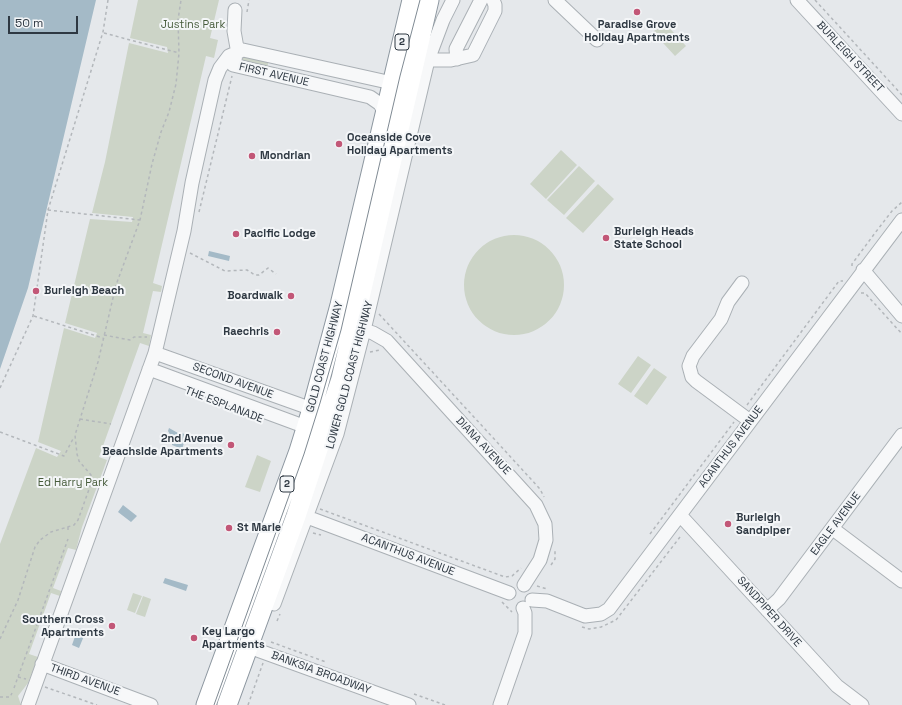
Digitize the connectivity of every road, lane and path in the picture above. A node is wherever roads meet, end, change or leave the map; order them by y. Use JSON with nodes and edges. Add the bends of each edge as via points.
{"nodes":[{"id":1,"x":108,"y":0,"type":"edge"},
{"id":2,"x":181,"y":0,"type":"edge"},
{"id":3,"x":412,"y":0,"type":"edge"},
{"id":4,"x":429,"y":0,"type":"edge"},
{"id":5,"x":443,"y":0,"type":"edge"},
{"id":6,"x":453,"y":0,"type":"edge"},
{"id":7,"x":481,"y":0,"type":"edge"},
{"id":8,"x":493,"y":0,"type":"edge"},
{"id":9,"x":555,"y":0,"type":"edge"},
{"id":10,"x":798,"y":0,"type":"edge"},
{"id":11,"x":815,"y":0,"type":"edge"},
{"id":12,"x":236,"y":5,"type":"edge"},
{"id":13,"x":103,"y":32,"type":"junction"},
{"id":14,"x":597,"y":40,"type":"dead end"},
{"id":15,"x":179,"y":53,"type":"junction"},
{"id":16,"x":457,"y":59,"type":"junction"},
{"id":17,"x":428,"y":60,"type":"junction"},
{"id":18,"x":234,"y":62,"type":"junction"},
{"id":19,"x":367,"y":78,"type":"junction"},
{"id":20,"x":392,"y":83,"type":"junction"},
{"id":21,"x":363,"y":95,"type":"junction"},
{"id":22,"x":902,"y":95,"type":"edge"},
{"id":23,"x":385,"y":114,"type":"junction"},
{"id":24,"x":902,"y":114,"type":"edge"},
{"id":25,"x":902,"y":202,"type":"edge"},
{"id":26,"x":48,"y":210,"type":"junction"},
{"id":27,"x":199,"y":215,"type":"dead end"},
{"id":28,"x":140,"y":220,"type":"junction"},
{"id":29,"x":902,"y":220,"type":"edge"},
{"id":30,"x":190,"y":253,"type":"dead end"},
{"id":31,"x":858,"y":269,"type":"junction"},
{"id":32,"x":276,"y":274,"type":"dead end"},
{"id":33,"x":843,"y":281,"type":"dead end"},
{"id":34,"x":742,"y":283,"type":"dead end"},
{"id":35,"x":859,"y":296,"type":"dead end"},
{"id":36,"x":378,"y":312,"type":"dead end"},
{"id":37,"x":33,"y":316,"type":"junction"},
{"id":38,"x":902,"y":316,"type":"edge"},
{"id":39,"x":364,"y":330,"type":"junction"},
{"id":40,"x":104,"y":334,"type":"junction"},
{"id":41,"x":902,"y":334,"type":"edge"},
{"id":42,"x":103,"y":338,"type":"junction"},
{"id":43,"x":150,"y":338,"type":"dead end"},
{"id":44,"x":380,"y":350,"type":"dead end"},
{"id":45,"x":369,"y":352,"type":"dead end"},
{"id":46,"x":155,"y":353,"type":"junction"},
{"id":47,"x":175,"y":360,"type":"junction"},
{"id":48,"x":149,"y":369,"type":"junction"},
{"id":49,"x":169,"y":376,"type":"junction"},
{"id":50,"x":0,"y":388,"type":"edge"},
{"id":51,"x":300,"y":415,"type":"junction"},
{"id":52,"x":745,"y":418,"type":"junction"},
{"id":53,"x":80,"y":419,"type":"junction"},
{"id":54,"x":111,"y":424,"type":"dead end"},
{"id":55,"x":0,"y":432,"type":"edge"},
{"id":56,"x":75,"y":435,"type":"junction"},
{"id":57,"x":900,"y":442,"type":"edge"},
{"id":58,"x":546,"y":499,"type":"dead end"},
{"id":59,"x":318,"y":508,"type":"dead end"},
{"id":60,"x":680,"y":515,"type":"junction"},
{"id":61,"x":306,"y":516,"type":"junction"},
{"id":62,"x":68,"y":527,"type":"junction"},
{"id":63,"x":832,"y":529,"type":"junction"},
{"id":64,"x":311,"y":532,"type":"dead end"},
{"id":65,"x":68,"y":533,"type":"dead end"},
{"id":66,"x":325,"y":536,"type":"dead end"},
{"id":67,"x":648,"y":537,"type":"dead end"},
{"id":68,"x":68,"y":539,"type":"dead end"},
{"id":69,"x":555,"y":543,"type":"dead end"},
{"id":70,"x":525,"y":562,"type":"dead end"},
{"id":71,"x":551,"y":565,"type":"dead end"},
{"id":72,"x":902,"y":581,"type":"edge"},
{"id":73,"x":537,"y":583,"type":"dead end"},
{"id":74,"x":524,"y":585,"type":"junction"},
{"id":75,"x":550,"y":590,"type":"dead end"},
{"id":76,"x":509,"y":593,"type":"junction"},
{"id":77,"x":498,"y":599,"type":"dead end"},
{"id":78,"x":523,"y":607,"type":"junction"},
{"id":79,"x":767,"y":610,"type":"junction"},
{"id":80,"x":0,"y":628,"type":"edge"},
{"id":81,"x":4,"y":630,"type":"junction"},
{"id":82,"x":0,"y":639,"type":"edge"},
{"id":83,"x":257,"y":650,"type":"junction"},
{"id":84,"x":263,"y":662,"type":"dead end"},
{"id":85,"x":42,"y":664,"type":"junction"},
{"id":86,"x":18,"y":676,"type":"junction"},
{"id":87,"x":30,"y":681,"type":"dead end"},
{"id":88,"x":14,"y":688,"type":"dead end"},
{"id":89,"x":12,"y":693,"type":"dead end"},
{"id":90,"x":43,"y":693,"type":"dead end"},
{"id":91,"x":0,"y":697,"type":"edge"},
{"id":92,"x":28,"y":705,"type":"edge"},
{"id":93,"x":97,"y":705,"type":"edge"},
{"id":94,"x":151,"y":705,"type":"edge"},
{"id":95,"x":206,"y":705,"type":"edge"},
{"id":96,"x":227,"y":705,"type":"edge"},
{"id":97,"x":236,"y":705,"type":"edge"},
{"id":98,"x":248,"y":705,"type":"edge"},
{"id":99,"x":409,"y":705,"type":"edge"},
{"id":100,"x":500,"y":705,"type":"edge"},
{"id":101,"x":862,"y":705,"type":"edge"}],
"edges":[{"from":1,"to":13,"type":"path"},
{"from":2,"to":15,"type":"path","via":[[178,20]]},
{"from":3,"to":20,"type":"highway","name":"GOLD COAST HIGHWAY","number":"2"},
{"from":4,"to":96,"type":"highway","name":"GOLD COAST HIGHWAY","number":"2","via":[[341,379],[296,516]]},
{"from":5,"to":17,"type":"street","name":"LOWER GOLD COAST HIGHWAY","via":[[430,38]]},
{"from":6,"to":17,"type":"street","name":"LOWER GOLD COAST HIGHWAY"},
{"from":7,"to":16,"type":"street","via":[[456,49]]},
{"from":8,"to":16,"type":"street","via":[[495,11],[474,53]]},
{"from":9,"to":14,"type":"street"},
{"from":10,"to":24,"type":"street","name":"BURLEIGH STREET"},
{"from":11,"to":22,"type":"path"},
{"from":12,"to":18,"type":"street"},
{"from":13,"to":15,"type":"path"},
{"from":13,"to":26,"type":"path"},
{"from":15,"to":28,"type":"path","via":[[170,112],[154,157]]},
{"from":16,"to":17,"type":"street"},
{"from":17,"to":39,"type":"street","name":"LOWER GOLD COAST HIGHWAY"},
{"from":18,"to":19,"type":"street","name":"FIRST AVENUE","via":[[243,50]]},
{"from":18,"to":21,"type":"street","name":"FIRST AVENUE"},
{"from":18,"to":27,"type":"path"},
{"from":18,"to":46,"type":"street","via":[[222,76],[213,94]]},
{"from":19,"to":20,"type":"street","name":"FIRST AVENUE"},
{"from":19,"to":21,"type":"street"},
{"from":20,"to":23,"type":"highway","name":"GOLD COAST HIGHWAY","number":"2"},
{"from":21,"to":23,"type":"street","name":"FIRST AVENUE","via":[[376,101]]},
{"from":23,"to":51,"type":"highway","name":"GOLD COAST HIGHWAY","number":"2","via":[[340,305]]},
{"from":25,"to":31,"type":"path","via":[[892,211],[852,264]]},
{"from":26,"to":28,"type":"path"},
{"from":26,"to":37,"type":"path"},
{"from":28,"to":40,"type":"path","via":[[116,285]]},
{"from":29,"to":31,"type":"street","name":"ACANTHUS AVENUE"},
{"from":30,"to":32,"type":"path","via":[[225,271],[247,270],[259,275],[268,268]]},
{"from":31,"to":38,"type":"street"},
{"from":31,"to":52,"type":"street","name":"ACANTHUS AVENUE"},
{"from":33,"to":52,"type":"path","via":[[839,281]]},
{"from":34,"to":52,"type":"street","via":[[728,302],[721,319],[693,356],[690,366],[692,376],[696,380]]},
{"from":35,"to":41,"type":"path","via":[[864,293]]},
{"from":36,"to":58,"type":"path","via":[[540,489]]},
{"from":37,"to":42,"type":"path"},
{"from":37,"to":50,"type":"path"},
{"from":39,"to":61,"type":"street","name":"LOWER GOLD COAST HIGHWAY","via":[[336,434]]},
{"from":39,"to":74,"type":"street","name":"DIANA AVENUE","via":[[387,341],[536,505],[545,524],[546,540],[540,560]]},
{"from":40,"to":42,"type":"path"},
{"from":40,"to":43,"type":"path","via":[[130,340],[138,336]]},
{"from":42,"to":53,"type":"path"},
{"from":44,"to":45,"type":"path"},
{"from":46,"to":47,"type":"street","name":"SECOND AVENUE"},
{"from":46,"to":48,"type":"street"},
{"from":47,"to":49,"type":"street"},
{"from":47,"to":51,"type":"street","name":"SECOND AVENUE"},
{"from":48,"to":49,"type":"street","name":"SECOND AVENUE"},
{"from":48,"to":85,"type":"street"},
{"from":49,"to":51,"type":"street","name":"SECOND AVENUE"},
{"from":51,"to":95,"type":"highway","name":"GOLD COAST HIGHWAY","number":"2"},
{"from":52,"to":60,"type":"street","name":"ACANTHUS AVENUE"},
{"from":52,"to":67,"type":"path"},
{"from":53,"to":54,"type":"path"},
{"from":53,"to":56,"type":"path"},
{"from":55,"to":56,"type":"path","via":[[64,456]]},
{"from":56,"to":62,"type":"path","via":[[76,454],[91,475],[92,481],[78,520]]},
{"from":57,"to":63,"type":"street","name":"EAGLE AVENUE"},
{"from":59,"to":70,"type":"path","via":[[505,576],[516,574]]},
{"from":60,"to":78,"type":"street","name":"ACANTHUS AVENUE","via":[[614,603],[601,614],[585,616],[547,601]]},
{"from":60,"to":79,"type":"street","name":"SANDPIPER DRIVE"},
{"from":61,"to":76,"type":"street","name":"ACANTHUS AVENUE"},
{"from":61,"to":83,"type":"street","name":"LOWER GOLD COAST HIGHWAY"},
{"from":62,"to":65,"type":"path"},
{"from":62,"to":81,"type":"path","via":[[46,535],[35,547],[18,600]]},
{"from":63,"to":72,"type":"street"},
{"from":63,"to":79,"type":"street","name":"EAGLE AVENUE","via":[[779,599]]},
{"from":64,"to":66,"type":"path"},
{"from":68,"to":86,"type":"path"},
{"from":69,"to":71,"type":"path","via":[[555,559]]},
{"from":73,"to":75,"type":"path"},
{"from":74,"to":76,"type":"street","via":[[517,585]]},
{"from":74,"to":78,"type":"street","via":[[532,592]]},
{"from":76,"to":78,"type":"street","via":[[512,604]]},
{"from":77,"to":78,"type":"path"},
{"from":78,"to":100,"type":"street","via":[[526,613],[525,633]]},
{"from":79,"to":101,"type":"street","name":"SANDPIPER DRIVE","via":[[837,686]]},
{"from":80,"to":81,"type":"path"},
{"from":81,"to":82,"type":"path"},
{"from":83,"to":97,"type":"street","name":"LOWER GOLD COAST HIGHWAY"},
{"from":83,"to":99,"type":"street","name":"BANKSIA BROADWAY"},
{"from":84,"to":98,"type":"path"},
{"from":85,"to":92,"type":"street"},
{"from":85,"to":94,"type":"street","name":"THIRD AVENUE"},
{"from":86,"to":87,"type":"path"},
{"from":86,"to":88,"type":"path"},
{"from":89,"to":91,"type":"path","via":[[10,697]]},
{"from":90,"to":93,"type":"path","via":[[45,686]]}]}
